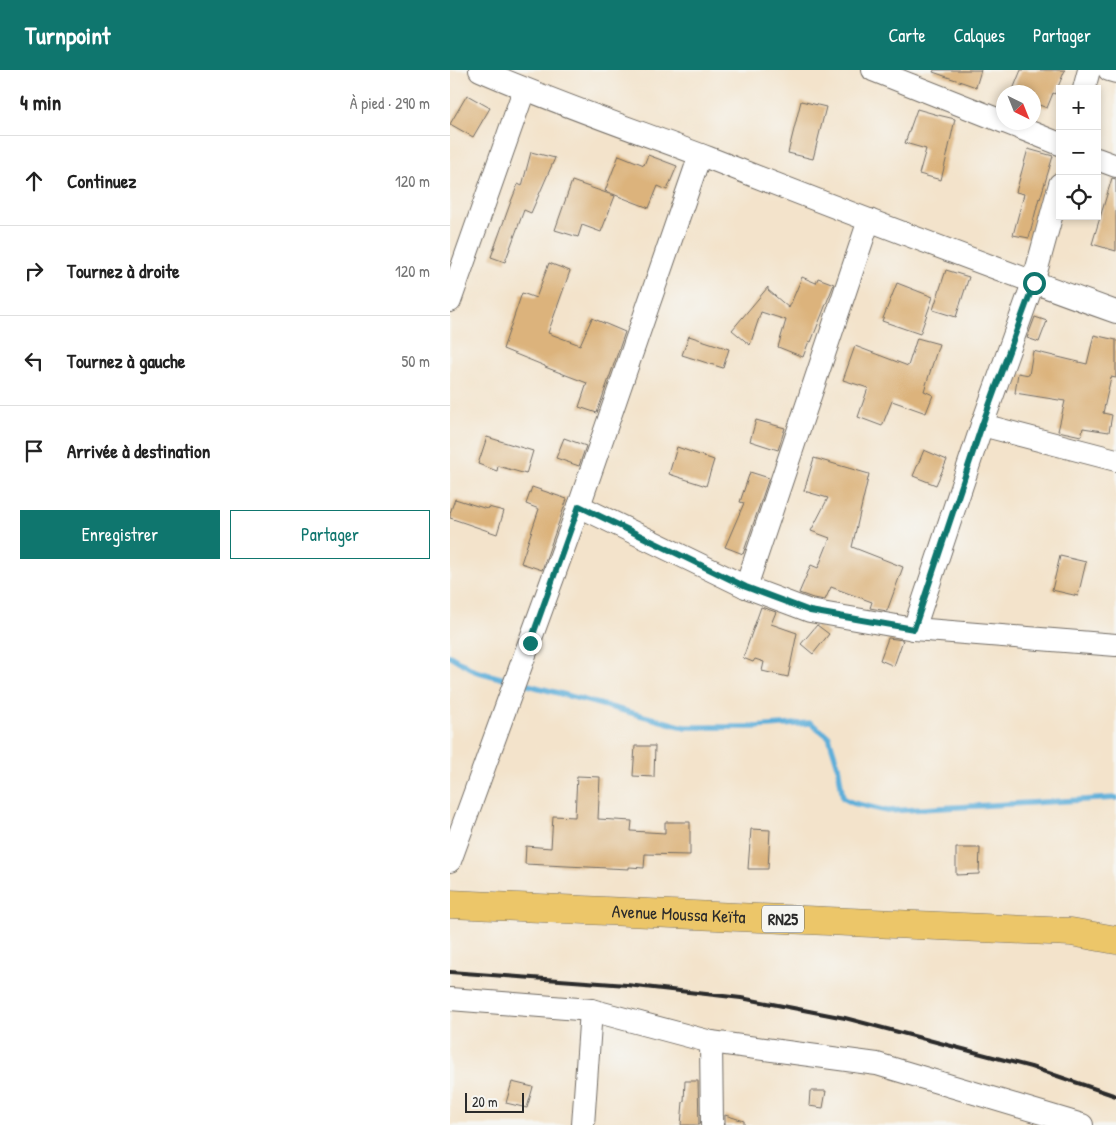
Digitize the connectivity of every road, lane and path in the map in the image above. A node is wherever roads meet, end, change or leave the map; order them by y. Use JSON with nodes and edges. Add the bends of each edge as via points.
{"nodes":[{"id":1,"x":480,"y":70,"type":"edge"},
{"id":2,"x":873,"y":70,"type":"edge"},
{"id":3,"x":1089,"y":70,"type":"edge"},
{"id":4,"x":1109,"y":70,"type":"edge"},
{"id":5,"x":1116,"y":72,"type":"edge"},
{"id":6,"x":1085,"y":85,"type":"edge"},
{"id":7,"x":524,"y":90,"type":"junction"},
{"id":8,"x":996,"y":119,"type":"edge"},
{"id":9,"x":1024,"y":130,"type":"edge"},
{"id":10,"x":1056,"y":142,"type":"edge"},
{"id":11,"x":700,"y":155,"type":"junction"},
{"id":12,"x":1101,"y":160,"type":"edge"},
{"id":13,"x":1116,"y":166,"type":"edge"},
{"id":14,"x":1056,"y":199,"type":"edge"},
{"id":15,"x":869,"y":220,"type":"junction"},
{"id":16,"x":1034,"y":283,"type":"junction"},
{"id":17,"x":450,"y":301,"type":"edge"},
{"id":18,"x":1116,"y":312,"type":"edge"},
{"id":19,"x":982,"y":425,"type":"junction"},
{"id":20,"x":1116,"y":460,"type":"edge"},
{"id":21,"x":579,"y":506,"type":"junction"},
{"id":22,"x":746,"y":587,"type":"junction"},
{"id":23,"x":914,"y":629,"type":"junction"},
{"id":24,"x":1116,"y":645,"type":"edge"},
{"id":25,"x":450,"y":861,"type":"edge"},
{"id":26,"x":450,"y":904,"type":"edge"},
{"id":27,"x":1116,"y":940,"type":"edge"},
{"id":28,"x":450,"y":999,"type":"edge"},
{"id":29,"x":591,"y":1010,"type":"junction"},
{"id":30,"x":711,"y":1042,"type":"junction"},
{"id":31,"x":1079,"y":1124,"type":"edge"},
{"id":32,"x":583,"y":1125,"type":"edge"},
{"id":33,"x":712,"y":1125,"type":"edge"}],
"edges":[{"from":1,"to":7,"type":"street"},
{"from":2,"to":8,"type":"street"},
{"from":3,"to":6,"type":"street"},
{"from":4,"to":5,"type":"street"},
{"from":7,"to":11,"type":"street"},
{"from":7,"to":17,"type":"street"},
{"from":9,"to":10,"type":"street"},
{"from":11,"to":15,"type":"street"},
{"from":11,"to":21,"type":"street"},
{"from":12,"to":13,"type":"street"},
{"from":14,"to":16,"type":"street"},
{"from":15,"to":16,"type":"street"},
{"from":15,"to":22,"type":"street"},
{"from":16,"to":18,"type":"street"},
{"from":16,"to":19,"type":"street"},
{"from":19,"to":20,"type":"street"},
{"from":19,"to":23,"type":"street"},
{"from":21,"to":22,"type":"street"},
{"from":21,"to":25,"type":"street"},
{"from":22,"to":23,"type":"street","via":[[810,611]]},
{"from":23,"to":24,"type":"street"},
{"from":26,"to":27,"type":"main road","name":"Avenue Moussa Keïta","number":"RN25","via":[[1071,932]]},
{"from":28,"to":29,"type":"street"},
{"from":29,"to":30,"type":"street"},
{"from":29,"to":32,"type":"street"},
{"from":30,"to":31,"type":"street","via":[[876,1064]]},
{"from":30,"to":33,"type":"street"}]}
